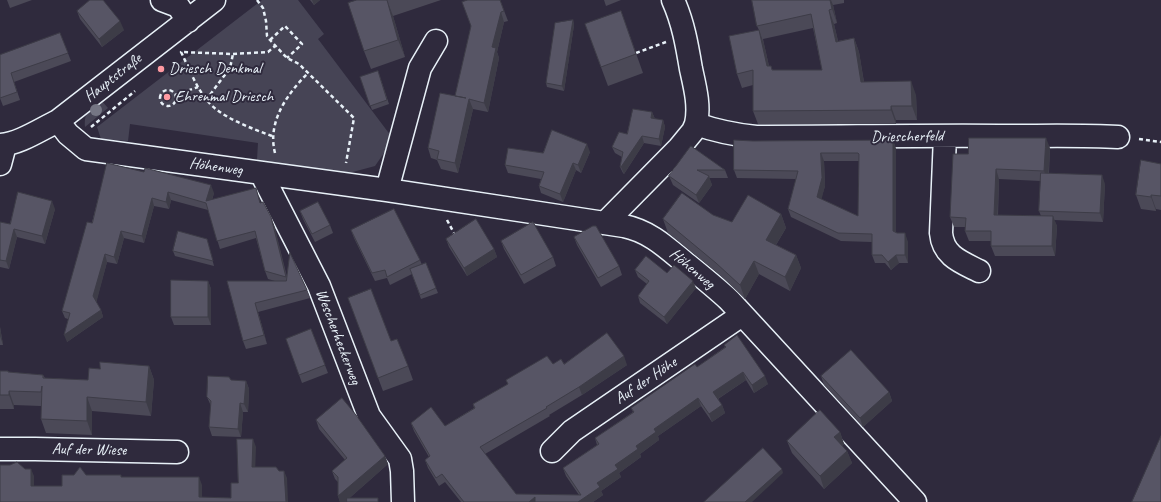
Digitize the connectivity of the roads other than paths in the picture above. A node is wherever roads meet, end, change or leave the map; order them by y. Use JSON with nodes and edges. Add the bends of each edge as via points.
{"nodes":[{"id":1,"x":162,"y":0,"type":"edge"},
{"id":2,"x":673,"y":0,"type":"edge"},
{"id":3,"x":209,"y":2,"type":"edge"},
{"id":4,"x":188,"y":20,"type":"junction"},
{"id":5,"x":436,"y":41,"type":"dead end"},
{"id":6,"x":58,"y":121,"type":"junction"},
{"id":7,"x":696,"y":124,"type":"junction"},
{"id":8,"x":944,"y":136,"type":"junction"},
{"id":9,"x":1118,"y":137,"type":"dead end"},
{"id":10,"x":2,"y":152,"type":"edge"},
{"id":11,"x":271,"y":174,"type":"junction"},
{"id":12,"x":387,"y":190,"type":"junction"},
{"id":13,"x":605,"y":223,"type":"junction"},
{"id":14,"x":979,"y":271,"type":"dead end"},
{"id":15,"x":742,"y":315,"type":"junction"},
{"id":16,"x":0,"y":449,"type":"edge"},
{"id":17,"x":552,"y":451,"type":"dead end"},
{"id":18,"x":177,"y":452,"type":"dead end"},
{"id":19,"x":403,"y":502,"type":"edge"},
{"id":20,"x":915,"y":502,"type":"edge"}],
"edges":[{"from":1,"to":4,"type":"street","via":[[178,6]]},
{"from":2,"to":7,"type":"street","via":[[685,35],[698,108]]},
{"from":3,"to":4,"type":"street","name":"Hauptstraße"},
{"from":4,"to":6,"type":"street","name":"Hauptstraße"},
{"from":5,"to":12,"type":"street","via":[[420,68]]},
{"from":6,"to":10,"type":"street","name":"Hauptstraße"},
{"from":6,"to":11,"type":"street","name":"Höhenweg","via":[[68,134],[86,149]]},
{"from":7,"to":8,"type":"street","name":"Driescherfeld","via":[[725,133],[756,137]]},
{"from":7,"to":13,"type":"street","via":[[694,131],[679,148]]},
{"from":8,"to":9,"type":"street","name":"Driescherfeld"},
{"from":8,"to":14,"type":"street","via":[[941,241],[952,256]]},
{"from":11,"to":12,"type":"street","name":"Höhenweg"},
{"from":11,"to":19,"type":"street","name":"Wescherheckerweg","via":[[319,286],[369,416],[400,459]]},
{"from":12,"to":13,"type":"street","name":"Höhenweg"},
{"from":13,"to":15,"type":"street","name":"Höhenweg","via":[[641,231],[658,241],[710,283]]},
{"from":15,"to":17,"type":"street","name":"Auf der Höhe","via":[[572,431]]},
{"from":15,"to":20,"type":"street","name":"Höhenweg"},
{"from":16,"to":18,"type":"street","name":"Auf der Wiese"}]}
